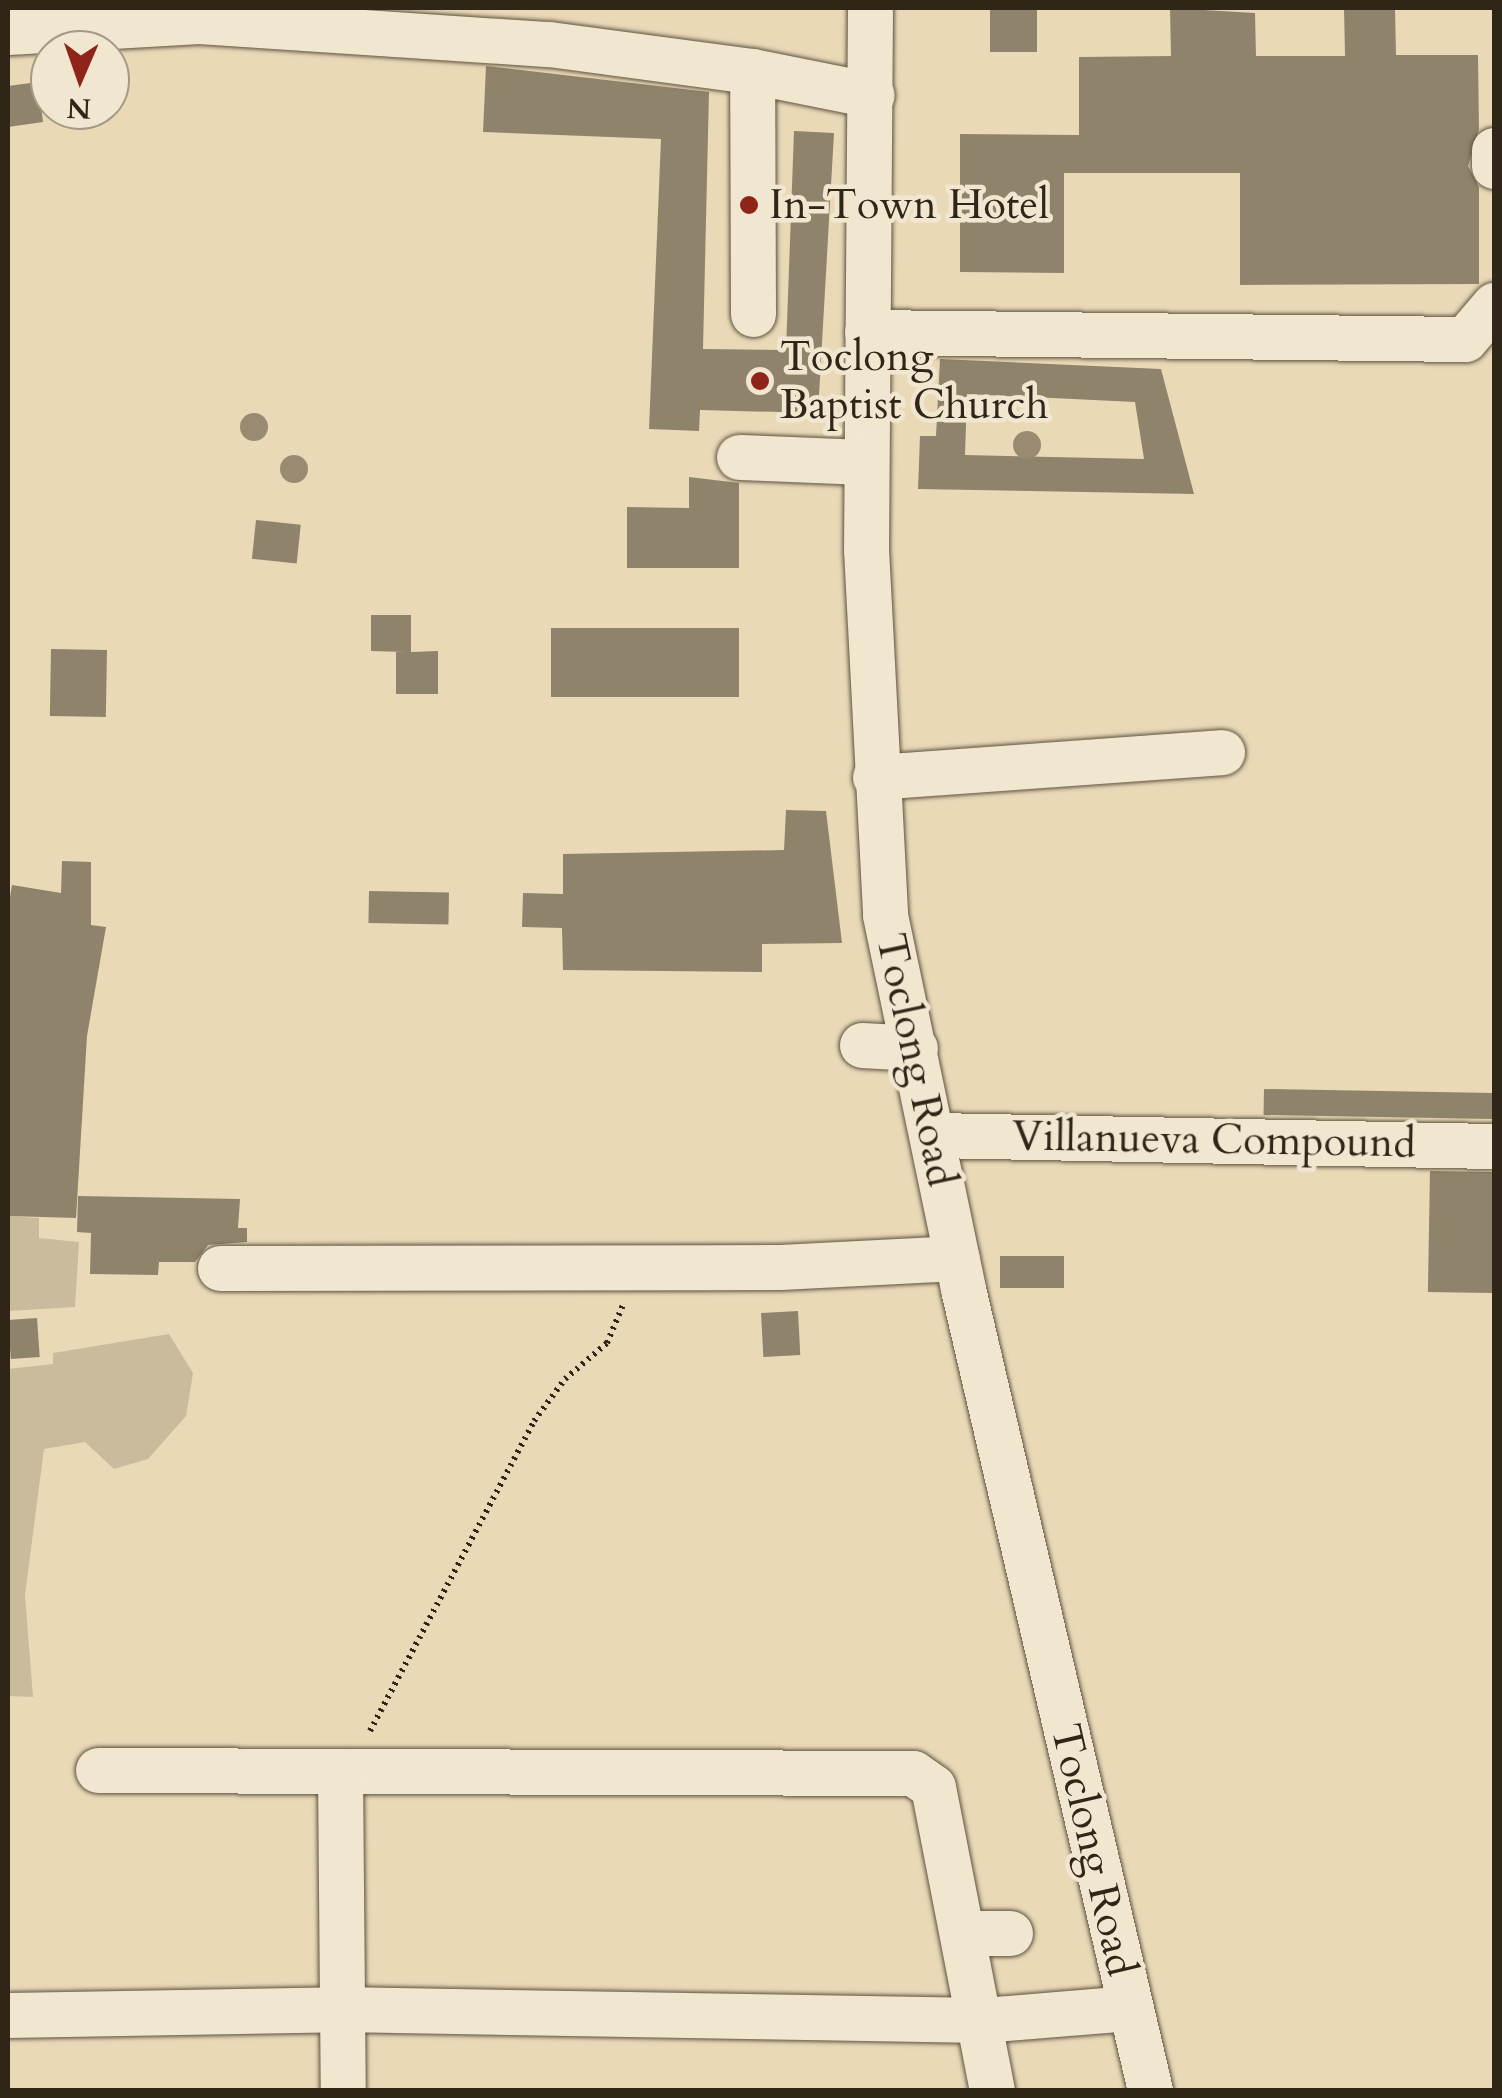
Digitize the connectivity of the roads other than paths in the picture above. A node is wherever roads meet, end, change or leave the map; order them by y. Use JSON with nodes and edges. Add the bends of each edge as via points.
{"nodes":[{"id":1,"x":870,"y":8,"type":"edge"},
{"id":2,"x":8,"y":32,"type":"edge"},
{"id":3,"x":752,"y":71,"type":"junction"},
{"id":4,"x":872,"y":95,"type":"junction"},
{"id":5,"x":1494,"y":150,"type":"edge"},
{"id":6,"x":1494,"y":166,"type":"edge"},
{"id":7,"x":1494,"y":305,"type":"edge"},
{"id":8,"x":753,"y":314,"type":"dead end"},
{"id":9,"x":867,"y":332,"type":"junction"},
{"id":10,"x":739,"y":457,"type":"dead end"},
{"id":11,"x":866,"y":462,"type":"junction"},
{"id":12,"x":1222,"y":752,"type":"dead end"},
{"id":13,"x":876,"y":777,"type":"junction"},
{"id":14,"x":862,"y":1045,"type":"dead end"},
{"id":15,"x":915,"y":1048,"type":"junction"},
{"id":16,"x":934,"y":1134,"type":"junction"},
{"id":17,"x":1494,"y":1146,"type":"edge"},
{"id":18,"x":957,"y":1258,"type":"junction"},
{"id":19,"x":220,"y":1268,"type":"dead end"},
{"id":20,"x":98,"y":1770,"type":"dead end"},
{"id":21,"x":337,"y":1771,"type":"junction"},
{"id":22,"x":962,"y":1933,"type":"junction"},
{"id":23,"x":1010,"y":1933,"type":"dead end"},
{"id":24,"x":1130,"y":2008,"type":"junction"},
{"id":25,"x":340,"y":2009,"type":"junction"},
{"id":26,"x":8,"y":2015,"type":"edge"},
{"id":27,"x":983,"y":2020,"type":"junction"},
{"id":28,"x":343,"y":2090,"type":"edge"},
{"id":29,"x":992,"y":2090,"type":"edge"},
{"id":30,"x":1150,"y":2090,"type":"edge"}],
"edges":[{"from":1,"to":4,"type":"street","name":"Toclong Road"},
{"from":2,"to":3,"type":"street","via":[[198,22],[549,44]]},
{"from":3,"to":4,"type":"street"},
{"from":3,"to":8,"type":"street"},
{"from":4,"to":9,"type":"street","name":"Toclong Road"},
{"from":5,"to":6,"type":"street"},
{"from":7,"to":9,"type":"street","via":[[1465,339]]},
{"from":9,"to":11,"type":"street","name":"Toclong Road"},
{"from":10,"to":11,"type":"street"},
{"from":11,"to":13,"type":"street","name":"Toclong Road"},
{"from":12,"to":13,"type":"street"},
{"from":13,"to":15,"type":"street","name":"Toclong Road","via":[[885,915]]},
{"from":14,"to":15,"type":"street"},
{"from":15,"to":16,"type":"street","name":"Toclong Road"},
{"from":16,"to":17,"type":"street","name":"Villanueva Compound"},
{"from":16,"to":18,"type":"street","name":"Toclong Road"},
{"from":18,"to":19,"type":"street","via":[[664,1268]]},
{"from":18,"to":24,"type":"street","name":"Toclong Road"},
{"from":20,"to":21,"type":"street"},
{"from":21,"to":22,"type":"street","via":[[913,1772],[933,1787]]},
{"from":21,"to":25,"type":"street"},
{"from":22,"to":23,"type":"street"},
{"from":22,"to":27,"type":"street"},
{"from":24,"to":27,"type":"street"},
{"from":24,"to":30,"type":"street","name":"Toclong Road"},
{"from":25,"to":26,"type":"street"},
{"from":25,"to":27,"type":"street"},
{"from":25,"to":28,"type":"street"},
{"from":27,"to":29,"type":"street"}]}
